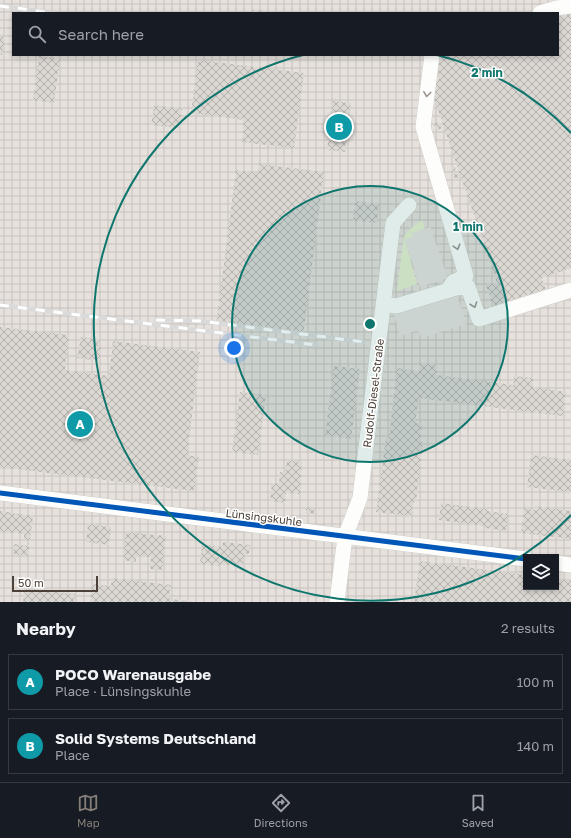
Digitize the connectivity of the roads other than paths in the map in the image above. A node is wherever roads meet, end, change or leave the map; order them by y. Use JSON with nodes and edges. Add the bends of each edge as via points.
{"nodes":[{"id":1,"x":571,"y":6,"type":"edge"},
{"id":2,"x":543,"y":12,"type":"edge"},
{"id":3,"x":432,"y":56,"type":"edge"},
{"id":4,"x":409,"y":205,"type":"dead end"},
{"id":5,"x":448,"y":290,"type":"junction"},
{"id":6,"x":571,"y":290,"type":"edge"},
{"id":7,"x":384,"y":304,"type":"junction"},
{"id":8,"x":0,"y":493,"type":"edge"},
{"id":9,"x":345,"y":537,"type":"junction"},
{"id":10,"x":523,"y":559,"type":"edge"},
{"id":11,"x":559,"y":563,"type":"edge"},
{"id":12,"x":571,"y":565,"type":"edge"},
{"id":13,"x":337,"y":602,"type":"edge"}],
"edges":[{"from":1,"to":2,"type":"street"},
{"from":3,"to":5,"type":"street","one_way":true,"via":[[423,127],[466,276],[453,282]]},
{"from":4,"to":7,"type":"street","name":"Rudolf-Diesel-Straße","via":[[393,223]]},
{"from":5,"to":6,"type":"street","one_way":true,"via":[[468,287],[479,319]]},
{"from":5,"to":7,"type":"street","via":[[396,306]]},
{"from":7,"to":9,"type":"street","name":"Rudolf-Diesel-Straße","via":[[360,498]]},
{"from":8,"to":9,"type":"street","name":"Lünsingskuhle"},
{"from":9,"to":10,"type":"street","name":"Lünsingskuhle"},
{"from":9,"to":13,"type":"street","name":"Rudolf-Diesel-Straße"},
{"from":11,"to":12,"type":"street"}]}
